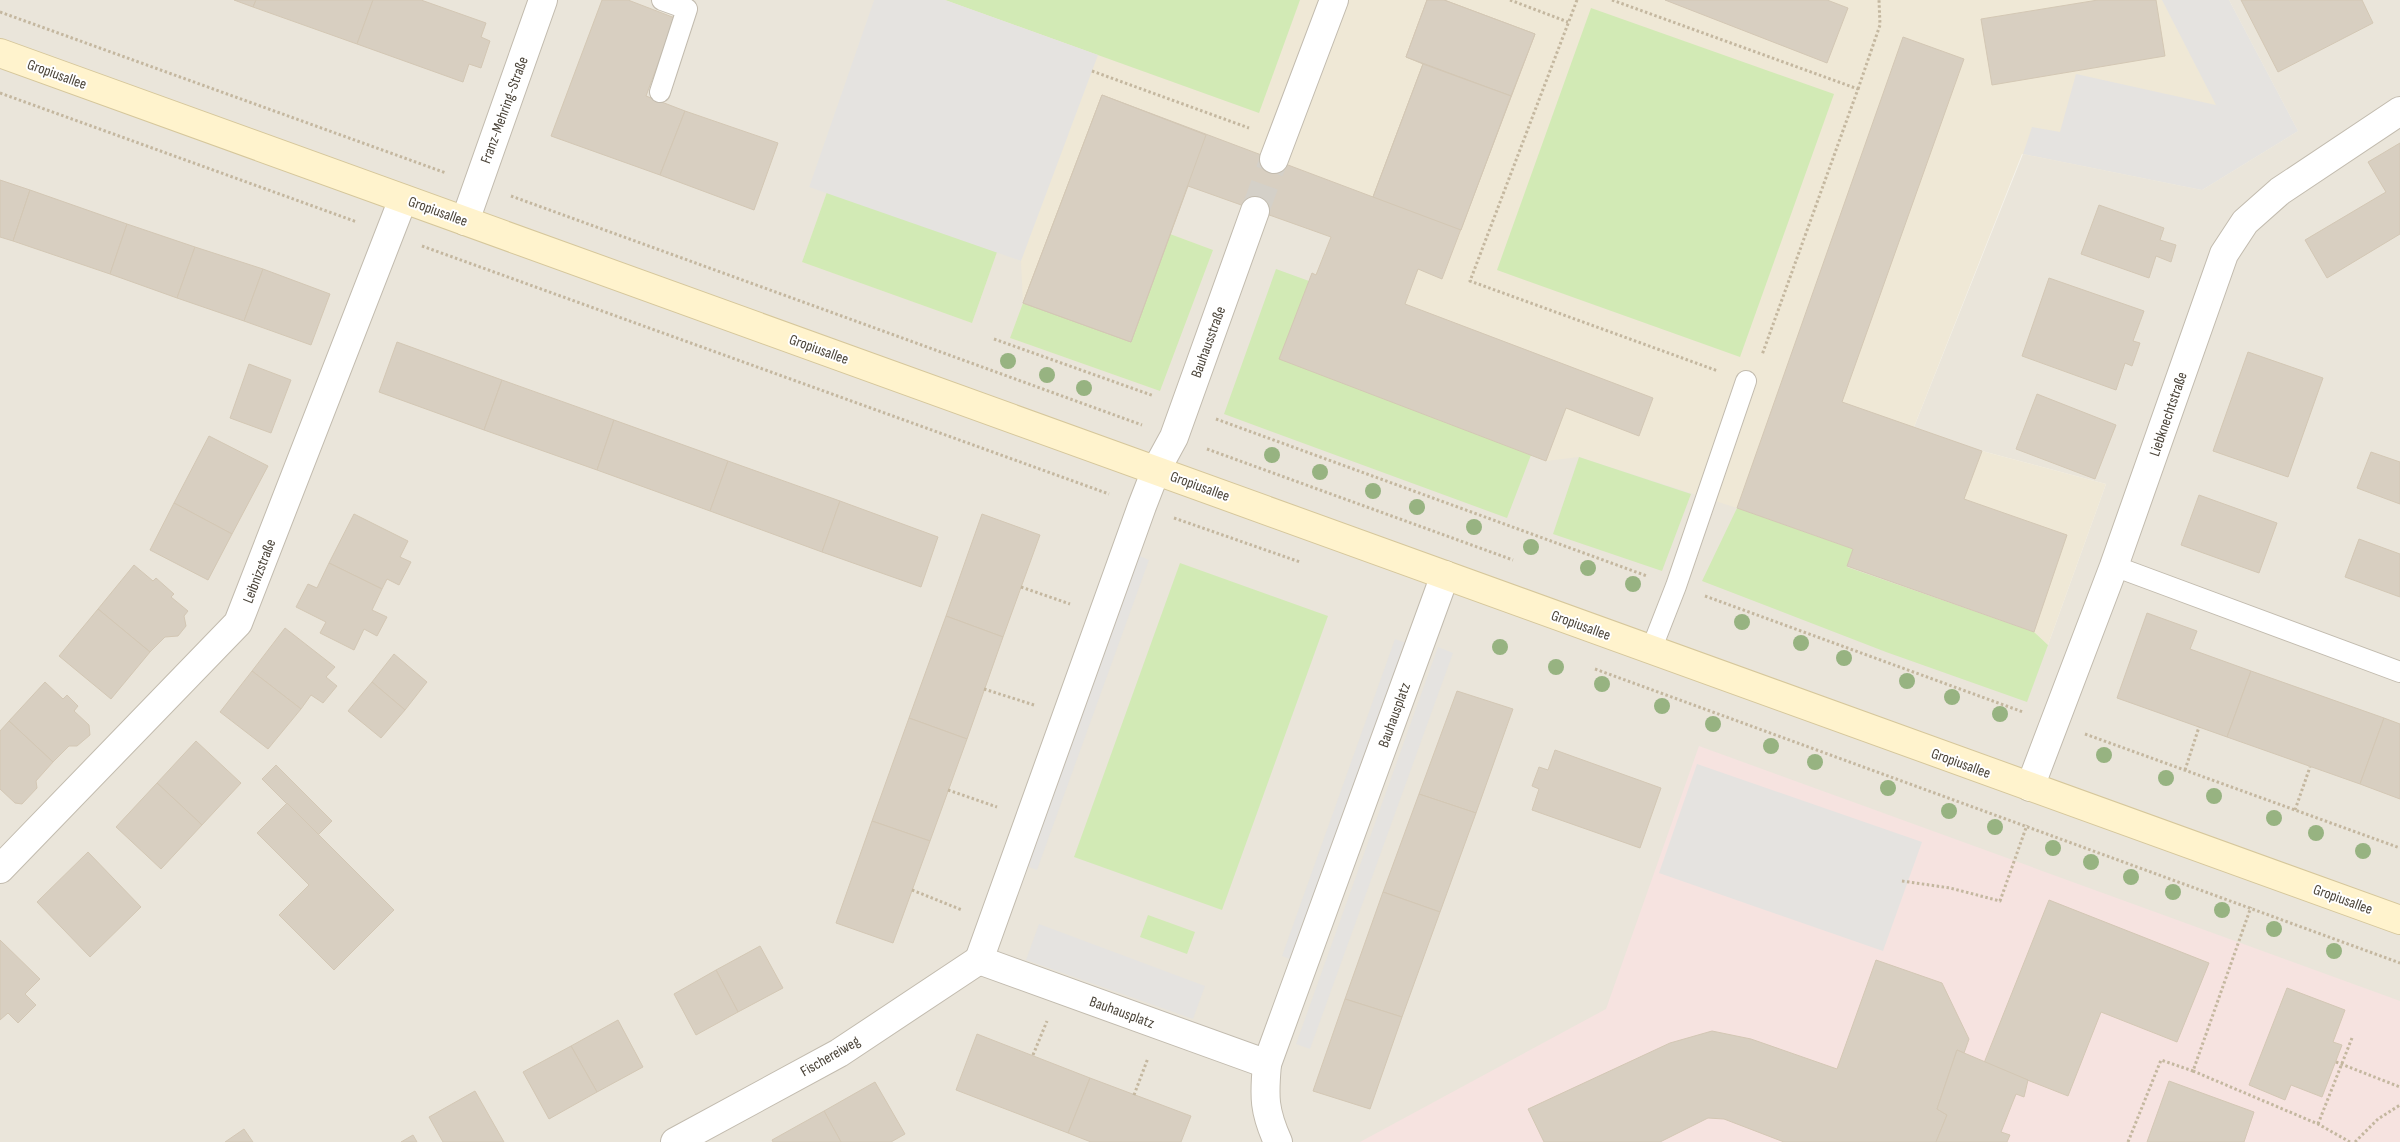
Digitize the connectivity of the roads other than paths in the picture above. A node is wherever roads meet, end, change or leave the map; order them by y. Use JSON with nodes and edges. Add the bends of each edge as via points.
{"nodes":[{"id":1,"x":543,"y":0,"type":"edge"},
{"id":2,"x":662,"y":0,"type":"edge"},
{"id":3,"x":1334,"y":0,"type":"edge"},
{"id":4,"x":0,"y":53,"type":"edge"},
{"id":5,"x":660,"y":92,"type":"dead end"},
{"id":6,"x":2400,"y":111,"type":"edge"},
{"id":7,"x":1277,"y":150,"type":"tunnel mouth"},
{"id":8,"x":404,"y":199,"type":"junction"},
{"id":9,"x":1255,"y":211,"type":"tunnel mouth"},
{"id":10,"x":465,"y":221,"type":"junction"},
{"id":11,"x":1746,"y":381,"type":"road end"},
{"id":12,"x":1156,"y":470,"type":"junction"},
{"id":13,"x":2114,"y":566,"type":"junction"},
{"id":14,"x":1445,"y":575,"type":"junction"},
{"id":15,"x":1651,"y":650,"type":"junction"},
{"id":16,"x":2400,"y":672,"type":"edge"},
{"id":17,"x":2030,"y":787,"type":"junction"},
{"id":18,"x":0,"y":869,"type":"edge"},
{"id":19,"x":2400,"y":920,"type":"edge"},
{"id":20,"x":979,"y":960,"type":"junction"},
{"id":21,"x":1267,"y":1064,"type":"junction"},
{"id":22,"x":675,"y":1142,"type":"edge"},
{"id":23,"x":1278,"y":1142,"type":"edge"}],
"edges":[{"from":1,"to":10,"type":"street","name":"Franz-Mehring-Straße"},
{"from":2,"to":5,"type":"lane","via":[[687,9]]},
{"from":3,"to":7,"type":"street"},
{"from":4,"to":8,"type":"street","name":"Gropiusallee"},
{"from":6,"to":13,"type":"street","name":"Liebknechtstraße","via":[[2280,191],[2245,222],[2224,254]]},
{"from":8,"to":10,"type":"street","name":"Gropiusallee"},
{"from":8,"to":18,"type":"street","name":"Leibnizstraße","via":[[238,624]]},
{"from":9,"to":12,"type":"street","name":"Bauhausstraße","via":[[1174,437]]},
{"from":10,"to":12,"type":"street","name":"Gropiusallee"},
{"from":11,"to":15,"type":"lane"},
{"from":12,"to":14,"type":"street","name":"Gropiusallee"},
{"from":12,"to":20,"type":"street"},
{"from":13,"to":16,"type":"lane"},
{"from":13,"to":17,"type":"street","name":"Liebknechtstraße"},
{"from":14,"to":15,"type":"street","name":"Gropiusallee"},
{"from":14,"to":21,"type":"street","name":"Bauhausplatz"},
{"from":15,"to":17,"type":"street","name":"Gropiusallee"},
{"from":17,"to":19,"type":"street","name":"Gropiusallee"},
{"from":20,"to":21,"type":"street","name":"Bauhausplatz"},
{"from":20,"to":22,"type":"street","name":"Fischereiweg","via":[[839,1053]]},
{"from":21,"to":23,"type":"street","via":[[1264,1098]]}]}
